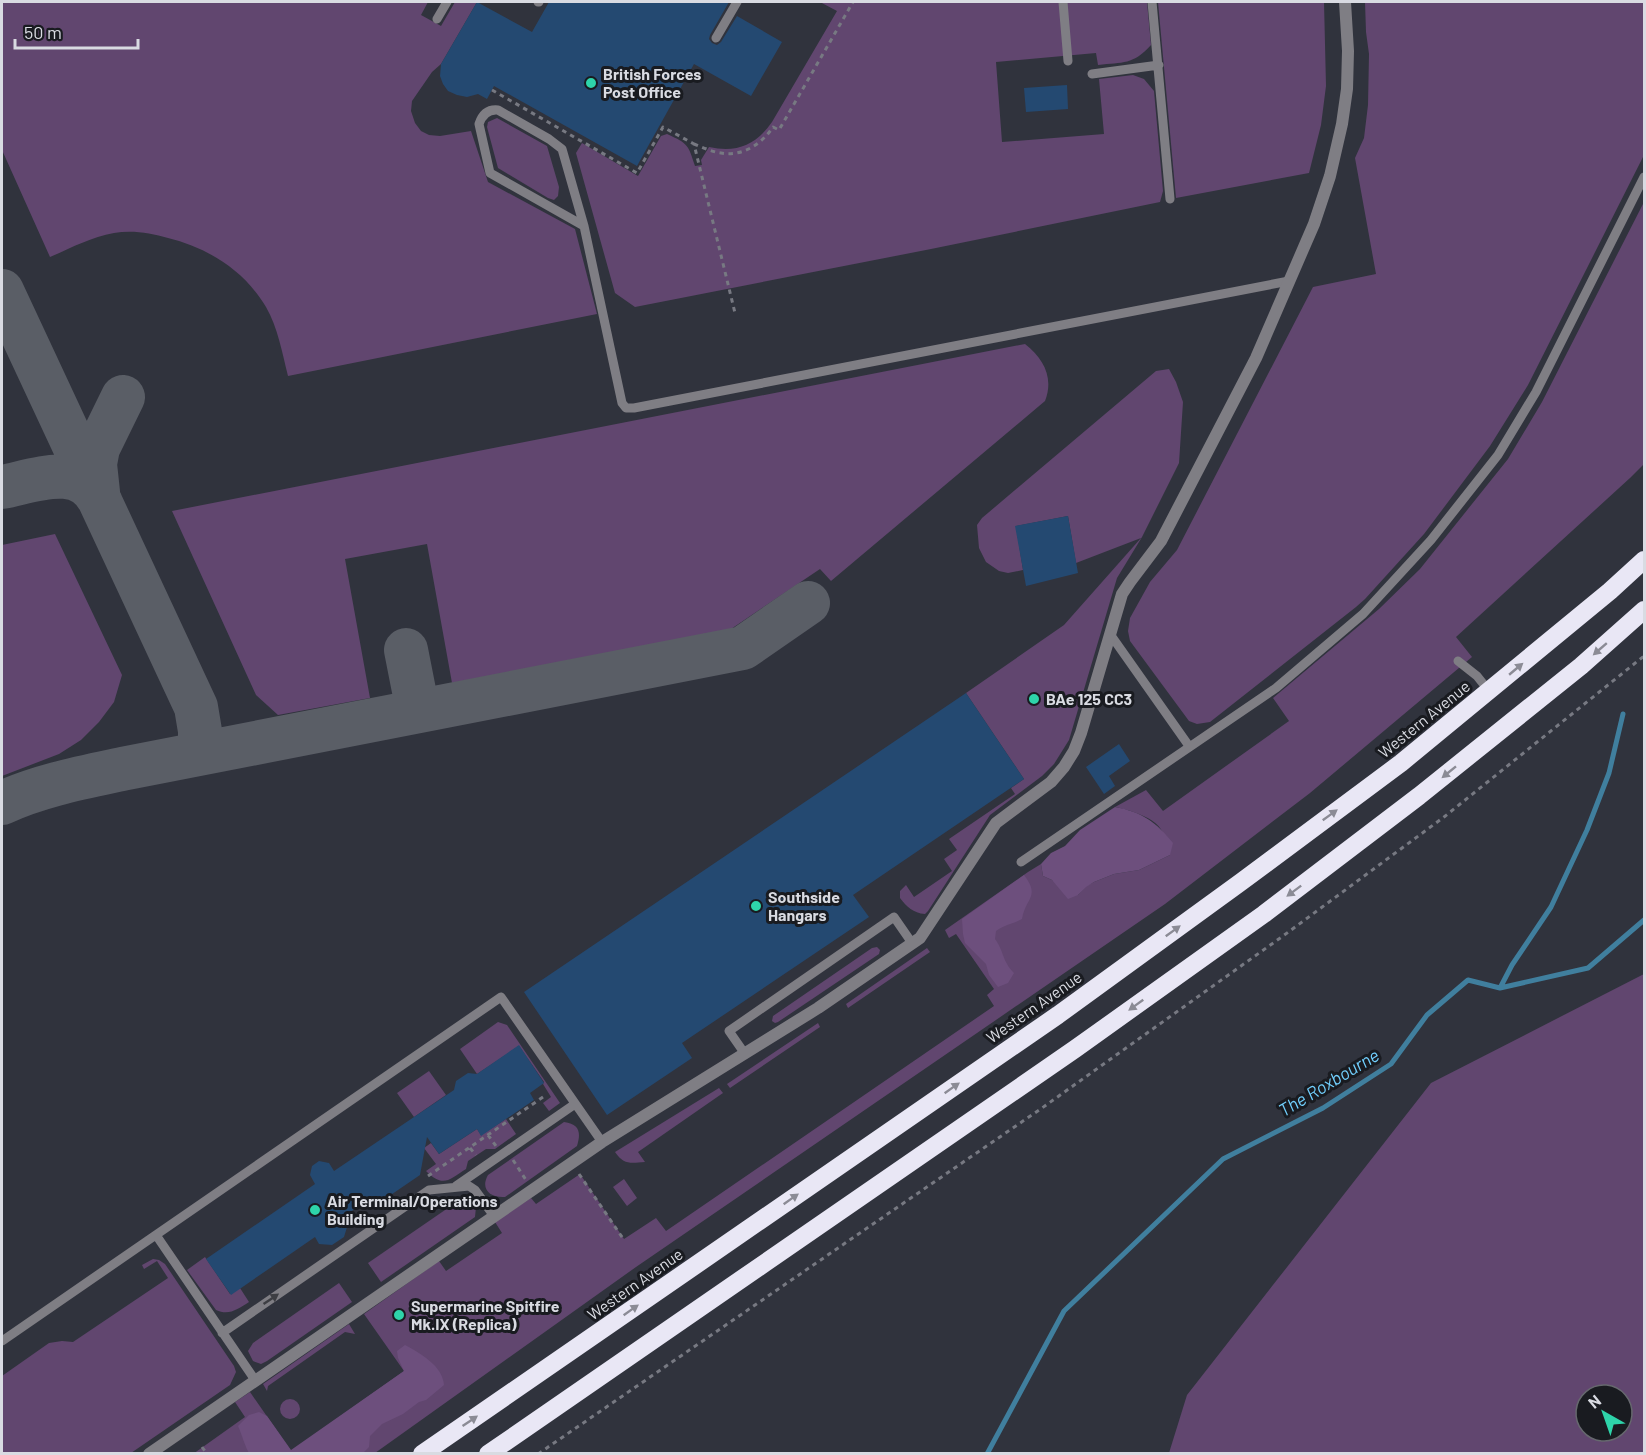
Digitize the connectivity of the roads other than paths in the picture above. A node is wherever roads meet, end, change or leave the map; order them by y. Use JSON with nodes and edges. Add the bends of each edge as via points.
{"nodes":[{"id":1,"x":447,"y":2,"type":"edge"},
{"id":2,"x":736,"y":2,"type":"edge"},
{"id":3,"x":1063,"y":2,"type":"edge"},
{"id":4,"x":1152,"y":2,"type":"edge"},
{"id":5,"x":1345,"y":2,"type":"edge"},
{"id":6,"x":437,"y":20,"type":"dead end"},
{"id":7,"x":716,"y":38,"type":"dead end"},
{"id":8,"x":1068,"y":61,"type":"dead end"},
{"id":9,"x":1159,"y":65,"type":"junction"},
{"id":10,"x":1092,"y":74,"type":"dead end"},
{"id":11,"x":1644,"y":177,"type":"edge"},
{"id":12,"x":1170,"y":199,"type":"dead end"},
{"id":13,"x":584,"y":226,"type":"junction"},
{"id":14,"x":1289,"y":281,"type":"junction"},
{"id":15,"x":1644,"y":560,"type":"edge"},
{"id":16,"x":1644,"y":610,"type":"edge"},
{"id":17,"x":1110,"y":634,"type":"junction"},
{"id":18,"x":1458,"y":661,"type":"dead end"},
{"id":19,"x":1489,"y":692,"type":"junction"},
{"id":20,"x":1189,"y":746,"type":"junction"},
{"id":21,"x":1021,"y":862,"type":"dead end"},
{"id":22,"x":912,"y":943,"type":"junction"},
{"id":23,"x":745,"y":1054,"type":"junction"},
{"id":24,"x":575,"y":1104,"type":"junction"},
{"id":25,"x":602,"y":1142,"type":"junction"},
{"id":26,"x":455,"y":1187,"type":"junction"},
{"id":27,"x":494,"y":1216,"type":"junction"},
{"id":28,"x":156,"y":1235,"type":"junction"},
{"id":29,"x":222,"y":1332,"type":"junction"},
{"id":30,"x":2,"y":1341,"type":"edge"},
{"id":31,"x":255,"y":1380,"type":"junction"},
{"id":32,"x":149,"y":1454,"type":"edge"},
{"id":33,"x":422,"y":1454,"type":"edge"},
{"id":34,"x":488,"y":1454,"type":"edge"}],
"edges":[{"from":1,"to":6,"type":"lane"},
{"from":2,"to":7,"type":"lane"},
{"from":3,"to":8,"type":"lane"},
{"from":4,"to":9,"type":"lane"},
{"from":5,"to":14,"type":"street","via":[[1348,51],[1342,124],[1314,224]]},
{"from":9,"to":10,"type":"lane"},
{"from":9,"to":12,"type":"lane"},
{"from":11,"to":20,"type":"lane","via":[[1536,392],[1497,455],[1431,540],[1364,614],[1276,688]]},
{"from":13,"to":13,"type":"lane","via":[[490,173],[479,124],[486,112],[498,110],[562,148]]},
{"from":13,"to":14,"type":"lane","via":[[626,408]]},
{"from":14,"to":17,"type":"street","via":[[1256,358],[1161,541],[1122,594]]},
{"from":19,"to":15,"type":"highway","name":"Western Avenue","one_way":true},
{"from":16,"to":34,"type":"highway","one_way":true,"via":[[1581,666],[1419,796],[1264,914]]},
{"from":17,"to":20,"type":"lane"},
{"from":17,"to":22,"type":"street","via":[[1081,733],[1064,768],[996,823],[920,938]]},
{"from":18,"to":19,"type":"lane"},
{"from":33,"to":19,"type":"highway","name":"Western Avenue","one_way":true,"via":[[1058,1015],[1401,763]]},
{"from":20,"to":21,"type":"lane"},
{"from":22,"to":23,"type":"street"},
{"from":22,"to":23,"type":"lane","via":[[894,917],[729,1031]]},
{"from":23,"to":25,"type":"street"},
{"from":24,"to":25,"type":"lane"},
{"from":24,"to":26,"type":"lane"},
{"from":24,"to":28,"type":"lane","via":[[501,997]]},
{"from":25,"to":27,"type":"street"},
{"from":26,"to":27,"type":"lane","via":[[469,1186],[475,1190]]},
{"from":29,"to":26,"type":"lane","one_way":true,"via":[[429,1190]]},
{"from":27,"to":31,"type":"street"},
{"from":28,"to":29,"type":"lane"},
{"from":28,"to":30,"type":"lane"},
{"from":29,"to":31,"type":"lane"},
{"from":31,"to":32,"type":"street"}]}
